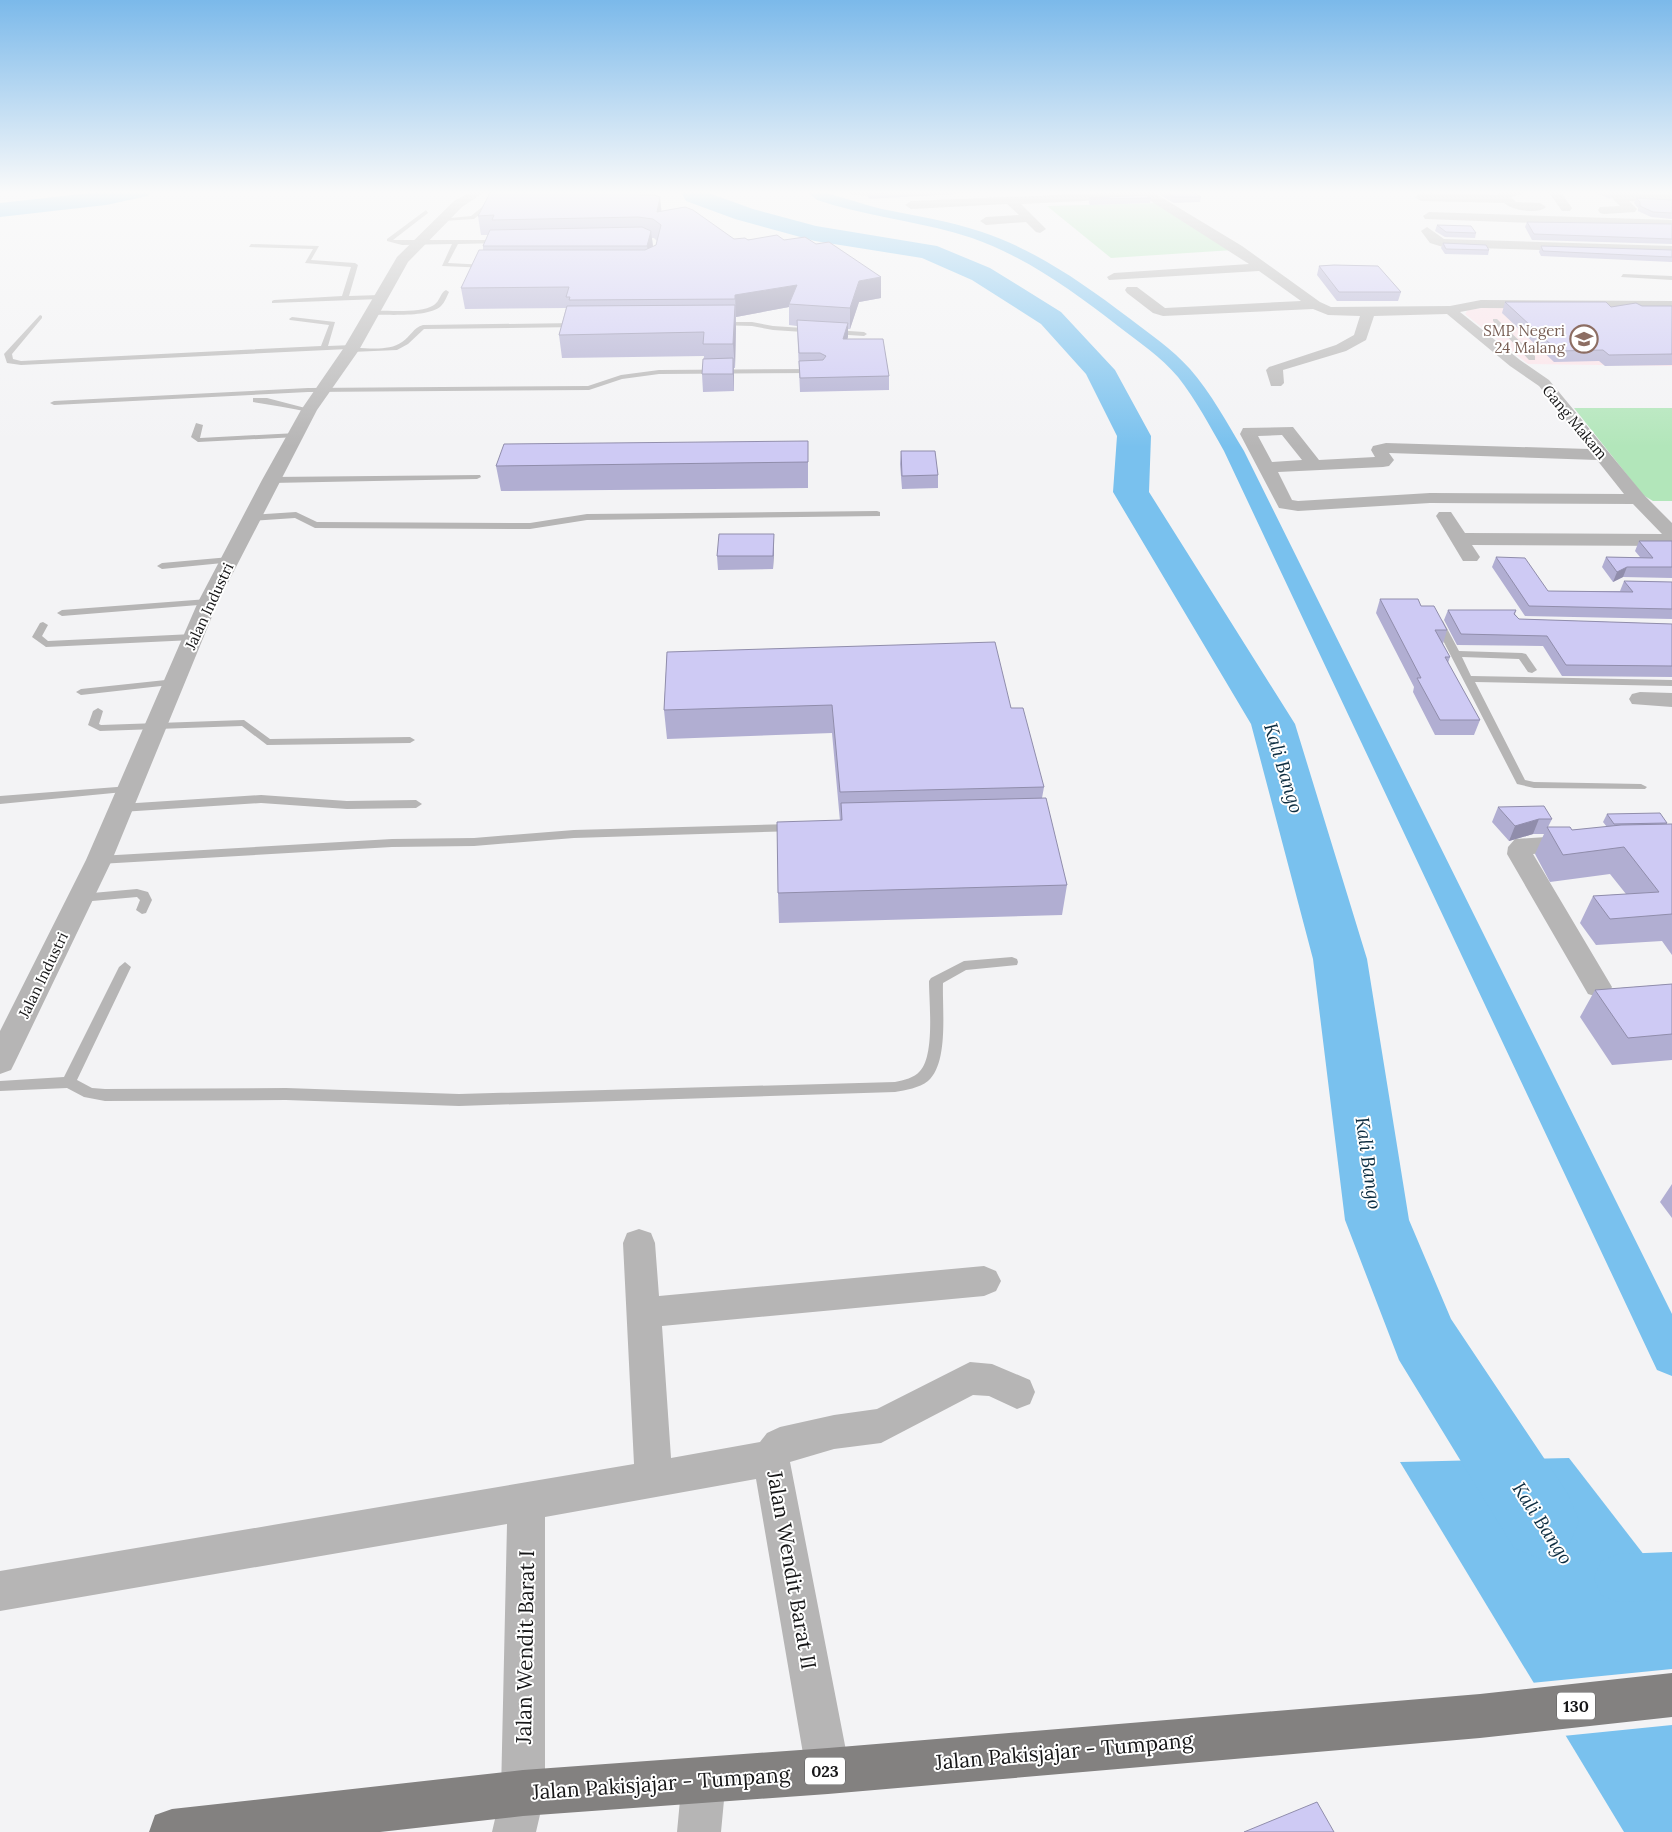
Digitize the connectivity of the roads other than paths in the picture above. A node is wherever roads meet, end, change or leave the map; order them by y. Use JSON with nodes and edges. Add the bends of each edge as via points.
{"nodes":[{"id":1,"x":352,"y":276,"type":"edge"},
{"id":2,"x":392,"y":276,"type":"edge"},
{"id":3,"x":1121,"y":276,"type":"edge"},
{"id":4,"x":1275,"y":276,"type":"edge"},
{"id":5,"x":1635,"y":276,"type":"edge"},
{"id":6,"x":1114,"y":277,"type":"dead end"},
{"id":7,"x":1672,"y":278,"type":"edge"},
{"id":8,"x":1132,"y":290,"type":"dead end"},
{"id":9,"x":446,"y":292,"type":"dead end"},
{"id":10,"x":1219,"y":297,"type":"dead end"},
{"id":11,"x":345,"y":298,"type":"junction"},
{"id":12,"x":274,"y":302,"type":"dead end"},
{"id":13,"x":376,"y":305,"type":"junction"},
{"id":14,"x":1315,"y":305,"type":"junction"},
{"id":15,"x":1672,"y":306,"type":"edge"},
{"id":16,"x":1234,"y":309,"type":"junction"},
{"id":17,"x":1452,"y":310,"type":"junction"},
{"id":18,"x":1368,"y":312,"type":"junction"},
{"id":19,"x":40,"y":317,"type":"dead end"},
{"id":20,"x":292,"y":319,"type":"dead end"},
{"id":21,"x":1495,"y":320,"type":"dead end"},
{"id":22,"x":712,"y":324,"type":"edge"},
{"id":23,"x":583,"y":325,"type":"edge"},
{"id":24,"x":864,"y":334,"type":"dead end"},
{"id":25,"x":1484,"y":338,"type":"junction"},
{"id":26,"x":1511,"y":338,"type":"junction"},
{"id":27,"x":324,"y":348,"type":"junction"},
{"id":28,"x":352,"y":349,"type":"junction"},
{"id":29,"x":1532,"y":358,"type":"dead end"},
{"id":30,"x":820,"y":371,"type":"edge"},
{"id":31,"x":1276,"y":383,"type":"dead end"},
{"id":32,"x":324,"y":389,"type":"junction"},
{"id":33,"x":310,"y":410,"type":"junction"},
{"id":34,"x":200,"y":425,"type":"dead end"},
{"id":35,"x":297,"y":435,"type":"junction"},
{"id":36,"x":1603,"y":455,"type":"junction"},
{"id":37,"x":1314,"y":465,"type":"junction"},
{"id":38,"x":1267,"y":467,"type":"junction"},
{"id":39,"x":477,"y":477,"type":"dead end"},
{"id":40,"x":271,"y":480,"type":"junction"},
{"id":41,"x":1657,"y":510,"type":"edge"},
{"id":42,"x":877,"y":514,"type":"dead end"},
{"id":43,"x":1445,"y":516,"type":"dead end"},
{"id":44,"x":252,"y":518,"type":"junction"},
{"id":45,"x":1672,"y":535,"type":"edge"},
{"id":46,"x":1460,"y":539,"type":"junction"},
{"id":47,"x":1672,"y":540,"type":"edge"},
{"id":48,"x":1470,"y":557,"type":"dead end"},
{"id":49,"x":230,"y":560,"type":"junction"},
{"id":50,"x":162,"y":566,"type":"dead end"},
{"id":51,"x":208,"y":602,"type":"junction"},
{"id":52,"x":62,"y":612,"type":"dead end"},
{"id":53,"x":1435,"y":616,"type":"edge"},
{"id":54,"x":43,"y":625,"type":"dead end"},
{"id":55,"x":193,"y":637,"type":"junction"},
{"id":56,"x":1455,"y":654,"type":"junction"},
{"id":57,"x":1532,"y":670,"type":"dead end"},
{"id":58,"x":1468,"y":679,"type":"junction"},
{"id":59,"x":175,"y":682,"type":"junction"},
{"id":60,"x":1672,"y":683,"type":"edge"},
{"id":61,"x":81,"y":692,"type":"dead end"},
{"id":62,"x":1640,"y":699,"type":"dead end"},
{"id":63,"x":1672,"y":700,"type":"edge"},
{"id":64,"x":98,"y":711,"type":"dead end"},
{"id":65,"x":156,"y":724,"type":"junction"},
{"id":66,"x":410,"y":740,"type":"dead end"},
{"id":67,"x":1641,"y":787,"type":"dead end"},
{"id":68,"x":130,"y":789,"type":"junction"},
{"id":69,"x":0,"y":800,"type":"edge"},
{"id":70,"x":416,"y":804,"type":"dead end"},
{"id":71,"x":121,"y":808,"type":"junction"},
{"id":72,"x":801,"y":828,"type":"edge"},
{"id":73,"x":1602,"y":842,"type":"edge"},
{"id":74,"x":99,"y":860,"type":"junction"},
{"id":75,"x":81,"y":898,"type":"junction"},
{"id":76,"x":142,"y":910,"type":"dead end"},
{"id":77,"x":1012,"y":962,"type":"dead end"},
{"id":78,"x":125,"y":967,"type":"dead end"},
{"id":79,"x":1598,"y":987,"type":"dead end"},
{"id":80,"x":0,"y":1062,"type":"edge"},
{"id":81,"x":69,"y":1082,"type":"junction"},
{"id":82,"x":0,"y":1086,"type":"edge"},
{"id":83,"x":639,"y":1243,"type":"dead end"},
{"id":84,"x":984,"y":1281,"type":"dead end"},
{"id":85,"x":645,"y":1312,"type":"junction"},
{"id":86,"x":1016,"y":1392,"type":"dead end"},
{"id":87,"x":771,"y":1458,"type":"junction"},
{"id":88,"x":654,"y":1478,"type":"junction"},
{"id":89,"x":526,"y":1501,"type":"junction"},
{"id":90,"x":0,"y":1591,"type":"edge"},
{"id":91,"x":1672,"y":1695,"type":"edge"},
{"id":92,"x":1480,"y":1716,"type":"joint"},
{"id":93,"x":828,"y":1771,"type":"junction"},
{"id":94,"x":704,"y":1779,"type":"junction"},
{"id":95,"x":518,"y":1813,"type":"edge"},
{"id":96,"x":172,"y":1832,"type":"edge"},
{"id":97,"x":699,"y":1832,"type":"edge"}],
"edges":[{"from":1,"to":11,"type":"lane"},
{"from":2,"to":13,"type":"street","name":"Jalan Industri"},
{"from":3,"to":6,"type":"street"},
{"from":4,"to":14,"type":"street"},
{"from":5,"to":7,"type":"lane"},
{"from":8,"to":16,"type":"street","via":[[1163,312]]},
{"from":9,"to":13,"type":"lane","via":[[438,306],[422,310]]},
{"from":10,"to":16,"type":"street"},
{"from":11,"to":12,"type":"lane"},
{"from":11,"to":13,"type":"lane"},
{"from":13,"to":28,"type":"street","name":"Jalan Industri"},
{"from":14,"to":16,"type":"street"},
{"from":14,"to":18,"type":"street","via":[[1334,312]]},
{"from":15,"to":17,"type":"street","via":[[1492,304]]},
{"from":17,"to":18,"type":"street"},
{"from":17,"to":25,"type":"street","name":"Gang Makam","via":[[1456,318]]},
{"from":18,"to":31,"type":"street","via":[[1361,337],[1341,348],[1278,367],[1274,370]]},
{"from":19,"to":27,"type":"lane","via":[[8,354],[10,361]]},
{"from":20,"to":27,"type":"lane","via":[[333,323]]},
{"from":21,"to":26,"type":"lane"},
{"from":22,"to":24,"type":"lane","via":[[752,324]]},
{"from":23,"to":28,"type":"lane","via":[[423,327],[414,330],[406,343],[395,347]]},
{"from":25,"to":26,"type":"lane"},
{"from":25,"to":36,"type":"street","name":"Gang Makam","via":[[1544,383]]},
{"from":26,"to":29,"type":"lane"},
{"from":27,"to":28,"type":"lane"},
{"from":28,"to":32,"type":"street","name":"Jalan Industri"},
{"from":30,"to":32,"type":"lane","via":[[659,372],[621,376],[589,388]]},
{"from":32,"to":33,"type":"street","name":"Jalan Industri"},
{"from":32,"to":33,"type":"lane","via":[[56,406],[264,400]]},
{"from":33,"to":35,"type":"street","name":"Jalan Industri"},
{"from":34,"to":35,"type":"lane","via":[[195,437],[198,440]]},
{"from":35,"to":40,"type":"street","name":"Jalan Industri"},
{"from":36,"to":37,"type":"street","via":[[1386,448],[1380,450],[1383,462]]},
{"from":36,"to":41,"type":"street","name":"Gang Makam"},
{"from":37,"to":38,"type":"street"},
{"from":37,"to":38,"type":"street","via":[[1287,430],[1252,431],[1248,434]]},
{"from":38,"to":41,"type":"street","via":[[1282,501],[1293,506],[1430,498]]},
{"from":39,"to":40,"type":"lane"},
{"from":40,"to":44,"type":"street","name":"Jalan Industri"},
{"from":41,"to":45,"type":"street","name":"Gang Makam"},
{"from":42,"to":44,"type":"lane","via":[[574,518],[530,526],[316,525],[296,515]]},
{"from":43,"to":46,"type":"street"},
{"from":44,"to":49,"type":"street","name":"Jalan Industri"},
{"from":46,"to":47,"type":"street"},
{"from":46,"to":48,"type":"street"},
{"from":49,"to":50,"type":"lane"},
{"from":49,"to":51,"type":"street","name":"Jalan Industri"},
{"from":51,"to":52,"type":"lane"},
{"from":51,"to":55,"type":"street","name":"Jalan Industri"},
{"from":53,"to":56,"type":"lane"},
{"from":54,"to":55,"type":"lane","via":[[37,637],[46,644]]},
{"from":55,"to":59,"type":"street","name":"Jalan Industri"},
{"from":56,"to":57,"type":"lane","via":[[1522,656]]},
{"from":56,"to":58,"type":"lane"},
{"from":58,"to":60,"type":"lane"},
{"from":58,"to":67,"type":"lane","via":[[1521,782]]},
{"from":59,"to":61,"type":"lane"},
{"from":59,"to":65,"type":"street","name":"Jalan Industri"},
{"from":62,"to":63,"type":"street"},
{"from":64,"to":65,"type":"lane","via":[[93,725],[96,726]]},
{"from":65,"to":66,"type":"lane","via":[[197,727],[244,723],[267,742]]},
{"from":65,"to":68,"type":"street","name":"Jalan Industri"},
{"from":68,"to":69,"type":"lane"},
{"from":68,"to":71,"type":"street","name":"Jalan Industri"},
{"from":70,"to":71,"type":"lane","via":[[347,805],[261,799]]},
{"from":71,"to":74,"type":"street","name":"Jalan Industri"},
{"from":72,"to":74,"type":"lane","via":[[574,834],[474,842],[392,843]]},
{"from":73,"to":79,"type":"street","via":[[1520,847],[1525,865]]},
{"from":74,"to":75,"type":"street","name":"Jalan Industri"},
{"from":75,"to":76,"type":"lane","via":[[137,893],[144,895],[146,900]]},
{"from":75,"to":80,"type":"street","name":"Jalan Industri"},
{"from":77,"to":81,"type":"lane","via":[[964,966],[936,981],[934,1061],[927,1073],[912,1084],[895,1088],[459,1100],[286,1094],[104,1095],[89,1094]]},
{"from":78,"to":81,"type":"lane"},
{"from":81,"to":82,"type":"lane"},
{"from":83,"to":85,"type":"street"},
{"from":84,"to":85,"type":"street"},
{"from":85,"to":88,"type":"street"},
{"from":86,"to":87,"type":"street","name":"Jalan Wendit Barat II","via":[[992,1380],[970,1378],[882,1426],[834,1432],[780,1445]]},
{"from":87,"to":88,"type":"street"},
{"from":87,"to":93,"type":"street","name":"Jalan Wendit Barat II"},
{"from":88,"to":89,"type":"street"},
{"from":89,"to":90,"type":"street"},
{"from":89,"to":95,"type":"street","name":"Jalan Wendit Barat I"},
{"from":91,"to":92,"type":"main road","number":"130"},
{"from":92,"to":93,"type":"main road","name":"Jalan Pakisjajar - Tumpang","number":"023"},
{"from":93,"to":94,"type":"main road","name":"Jalan Pakisjajar - Tumpang","number":"023"},
{"from":94,"to":95,"type":"main road","name":"Jalan Pakisjajar - Tumpang","number":"023"},
{"from":94,"to":97,"type":"street"},
{"from":95,"to":96,"type":"main road","name":"Jalan Pakisjajar - Tumpang","number":"023"}]}
